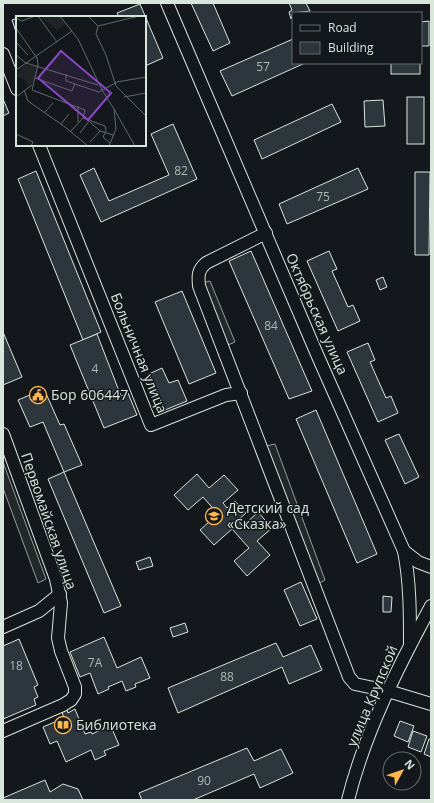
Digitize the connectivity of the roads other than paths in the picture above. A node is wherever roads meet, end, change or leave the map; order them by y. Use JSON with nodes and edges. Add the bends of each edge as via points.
{"nodes":[{"id":1,"x":167,"y":3,"type":"edge"},
{"id":2,"x":3,"y":54,"type":"edge"},
{"id":3,"x":16,"y":86,"type":"edge"},
{"id":4,"x":39,"y":146,"type":"edge"},
{"id":5,"x":266,"y":234,"type":"junction"},
{"id":6,"x":241,"y":393,"type":"junction"},
{"id":7,"x":3,"y":434,"type":"edge"},
{"id":8,"x":404,"y":551,"type":"junction"},
{"id":9,"x":431,"y":567,"type":"edge"},
{"id":10,"x":60,"y":594,"type":"junction"},
{"id":11,"x":431,"y":606,"type":"edge"},
{"id":12,"x":3,"y":627,"type":"edge"},
{"id":13,"x":410,"y":644,"type":"junction"},
{"id":14,"x":388,"y":691,"type":"junction"},
{"id":15,"x":431,"y":704,"type":"edge"},
{"id":16,"x":3,"y":730,"type":"edge"},
{"id":17,"x":348,"y":800,"type":"edge"}],
"edges":[{"from":1,"to":5,"type":"street","name":"Октябрьская улица"},
{"from":2,"to":3,"type":"street"},
{"from":4,"to":6,"type":"street","name":"Больничная улица","via":[[151,425],[226,395]]},
{"from":5,"to":6,"type":"street","via":[[206,263],[200,268],[198,276],[199,286]]},
{"from":5,"to":8,"type":"street","name":"Октябрьская улица"},
{"from":6,"to":14,"type":"street","via":[[349,677],[355,684]]},
{"from":7,"to":10,"type":"street","name":"Первомайская улица"},
{"from":8,"to":9,"type":"street","via":[[418,562]]},
{"from":8,"to":13,"type":"street","name":"Октябрьская улица","via":[[409,573]]},
{"from":10,"to":12,"type":"street","via":[[39,611]]},
{"from":10,"to":16,"type":"street","name":"Первомайская улица","via":[[58,638],[75,694],[67,702]]},
{"from":11,"to":13,"type":"street","name":"улица Крупской"},
{"from":13,"to":14,"type":"street","name":"улица Крупской"},
{"from":14,"to":15,"type":"street"},
{"from":14,"to":17,"type":"street","name":"улица Крупской","via":[[367,742]]}]}
